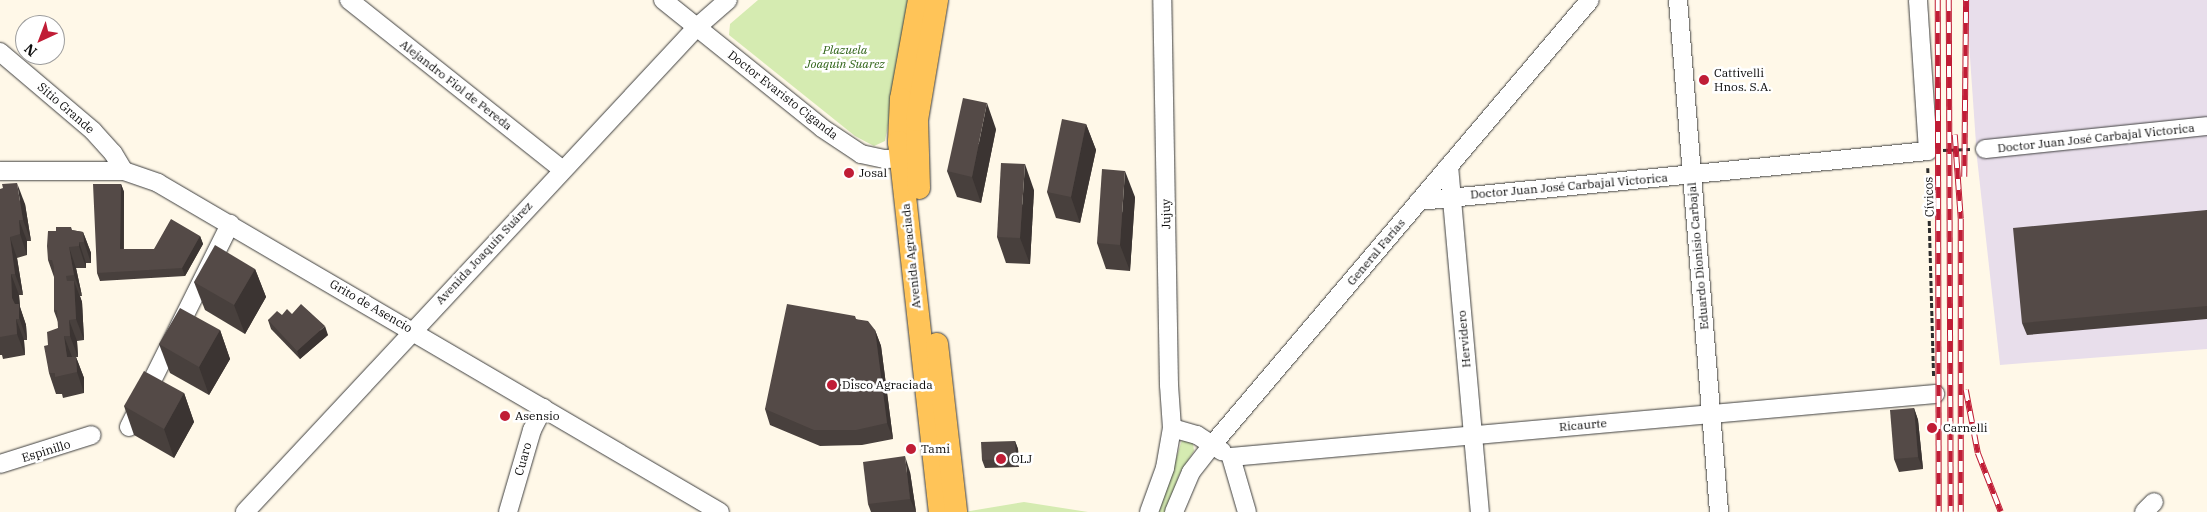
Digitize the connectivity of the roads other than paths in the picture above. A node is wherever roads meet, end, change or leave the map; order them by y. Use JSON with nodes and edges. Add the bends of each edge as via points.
{"nodes":[{"id":1,"x":349,"y":0,"type":"edge"},
{"id":2,"x":663,"y":0,"type":"edge"},
{"id":3,"x":728,"y":0,"type":"edge"},
{"id":4,"x":919,"y":0,"type":"edge"},
{"id":5,"x":937,"y":0,"type":"edge"},
{"id":6,"x":1162,"y":0,"type":"edge"},
{"id":7,"x":1590,"y":0,"type":"edge"},
{"id":8,"x":1678,"y":0,"type":"edge"},
{"id":9,"x":1918,"y":0,"type":"edge"},
{"id":10,"x":697,"y":27,"type":"junction"},
{"id":11,"x":0,"y":52,"type":"edge"},
{"id":12,"x":2207,"y":126,"type":"edge"},
{"id":13,"x":1985,"y":149,"type":"road end"},
{"id":14,"x":908,"y":158,"type":"junction"},
{"id":15,"x":1449,"y":166,"type":"junction"},
{"id":16,"x":563,"y":170,"type":"junction"},
{"id":17,"x":0,"y":171,"type":"edge"},
{"id":18,"x":124,"y":172,"type":"junction"},
{"id":19,"x":1692,"y":174,"type":"junction"},
{"id":20,"x":1452,"y":197,"type":"junction"},
{"id":21,"x":1419,"y":201,"type":"junction"},
{"id":22,"x":230,"y":224,"type":"junction"},
{"id":23,"x":412,"y":330,"type":"junction"},
{"id":24,"x":1935,"y":394,"type":"road end"},
{"id":25,"x":543,"y":408,"type":"junction"},
{"id":26,"x":1710,"y":414,"type":"junction"},
{"id":27,"x":129,"y":427,"type":"edge"},
{"id":28,"x":1172,"y":428,"type":"junction"},
{"id":29,"x":92,"y":435,"type":"dead end"},
{"id":30,"x":1472,"y":435,"type":"junction"},
{"id":31,"x":1213,"y":444,"type":"junction"},
{"id":32,"x":1231,"y":457,"type":"junction"},
{"id":33,"x":0,"y":464,"type":"edge"},
{"id":34,"x":246,"y":512,"type":"edge"},
{"id":35,"x":508,"y":512,"type":"edge"},
{"id":36,"x":720,"y":512,"type":"edge"},
{"id":37,"x":940,"y":512,"type":"edge"},
{"id":38,"x":956,"y":512,"type":"edge"},
{"id":39,"x":1150,"y":512,"type":"edge"},
{"id":40,"x":1174,"y":512,"type":"edge"},
{"id":41,"x":1247,"y":512,"type":"edge"},
{"id":42,"x":1480,"y":512,"type":"edge"},
{"id":43,"x":1719,"y":512,"type":"edge"}],
"edges":[{"from":1,"to":16,"type":"street","name":"Alejandro Fiol de Pereda"},
{"from":2,"to":10,"type":"street","name":"Doctor Evaristo Ciganda"},
{"from":3,"to":10,"type":"street","name":"Avenida Joaquín Suárez"},
{"from":4,"to":14,"type":"main road","name":"Avenida Agraciada","via":[[901,99]]},
{"from":5,"to":14,"type":"main road","name":"Avenida Agraciada"},
{"from":6,"to":28,"type":"street","name":"Jujuy"},
{"from":7,"to":15,"type":"street","name":"General Farías"},
{"from":8,"to":19,"type":"street","name":"Eduardo Dionisio Carbajal"},
{"from":9,"to":19,"type":"street","name":"Doctor Juan José Carbajal Victorica","via":[[1928,150]]},
{"from":10,"to":14,"type":"street","name":"Doctor Evaristo Ciganda","via":[[822,128],[861,154],[875,158]]},
{"from":10,"to":16,"type":"street","name":"Avenida Joaquín Suárez"},
{"from":11,"to":18,"type":"street","name":"Sitio Grande","via":[[94,131]]},
{"from":12,"to":13,"type":"street","name":"Doctor Juan José Carbajal Victorica"},
{"from":14,"to":37,"type":"main road","name":"Avenida Agraciada"},
{"from":14,"to":38,"type":"main road","name":"Avenida Agraciada"},
{"from":15,"to":20,"type":"street","name":"Hervidero"},
{"from":15,"to":21,"type":"street","name":"General Farías"},
{"from":16,"to":23,"type":"street","name":"Avenida Joaquín Suárez"},
{"from":17,"to":18,"type":"street","name":"Grito de Asencio"},
{"from":18,"to":22,"type":"street","name":"Grito de Asencio","via":[[158,183]]},
{"from":19,"to":20,"type":"street","name":"Doctor Juan José Carbajal Victorica"},
{"from":19,"to":26,"type":"street","name":"Eduardo Dionisio Carbajal"},
{"from":20,"to":21,"type":"street","name":"Doctor Juan José Carbajal Victorica"},
{"from":20,"to":30,"type":"street","name":"Hervidero"},
{"from":21,"to":31,"type":"street","name":"General Farías"},
{"from":22,"to":23,"type":"street","name":"Grito de Asencio"},
{"from":22,"to":27,"type":"street"},
{"from":23,"to":25,"type":"street","name":"Grito de Asencio"},
{"from":23,"to":34,"type":"street","name":"Avenida Joaquín Suárez"},
{"from":24,"to":26,"type":"street","name":"Ricaurte"},
{"from":25,"to":35,"type":"street","name":"Cuaro","via":[[532,430]]},
{"from":25,"to":36,"type":"street","name":"Grito de Asencio"},
{"from":26,"to":30,"type":"street","name":"Ricaurte"},
{"from":26,"to":43,"type":"street","name":"Eduardo Dionisio Carbajal"},
{"from":28,"to":31,"type":"street"},
{"from":28,"to":39,"type":"street","name":"Jujuy","via":[[1163,474]]},
{"from":29,"to":33,"type":"street","name":"Espinillo"},
{"from":30,"to":32,"type":"street","name":"Ricaurte"},
{"from":30,"to":42,"type":"street","name":"Hervidero"},
{"from":31,"to":32,"type":"street"},
{"from":31,"to":40,"type":"street","name":"General Farías","via":[[1192,472]]},
{"from":32,"to":41,"type":"street"}]}
